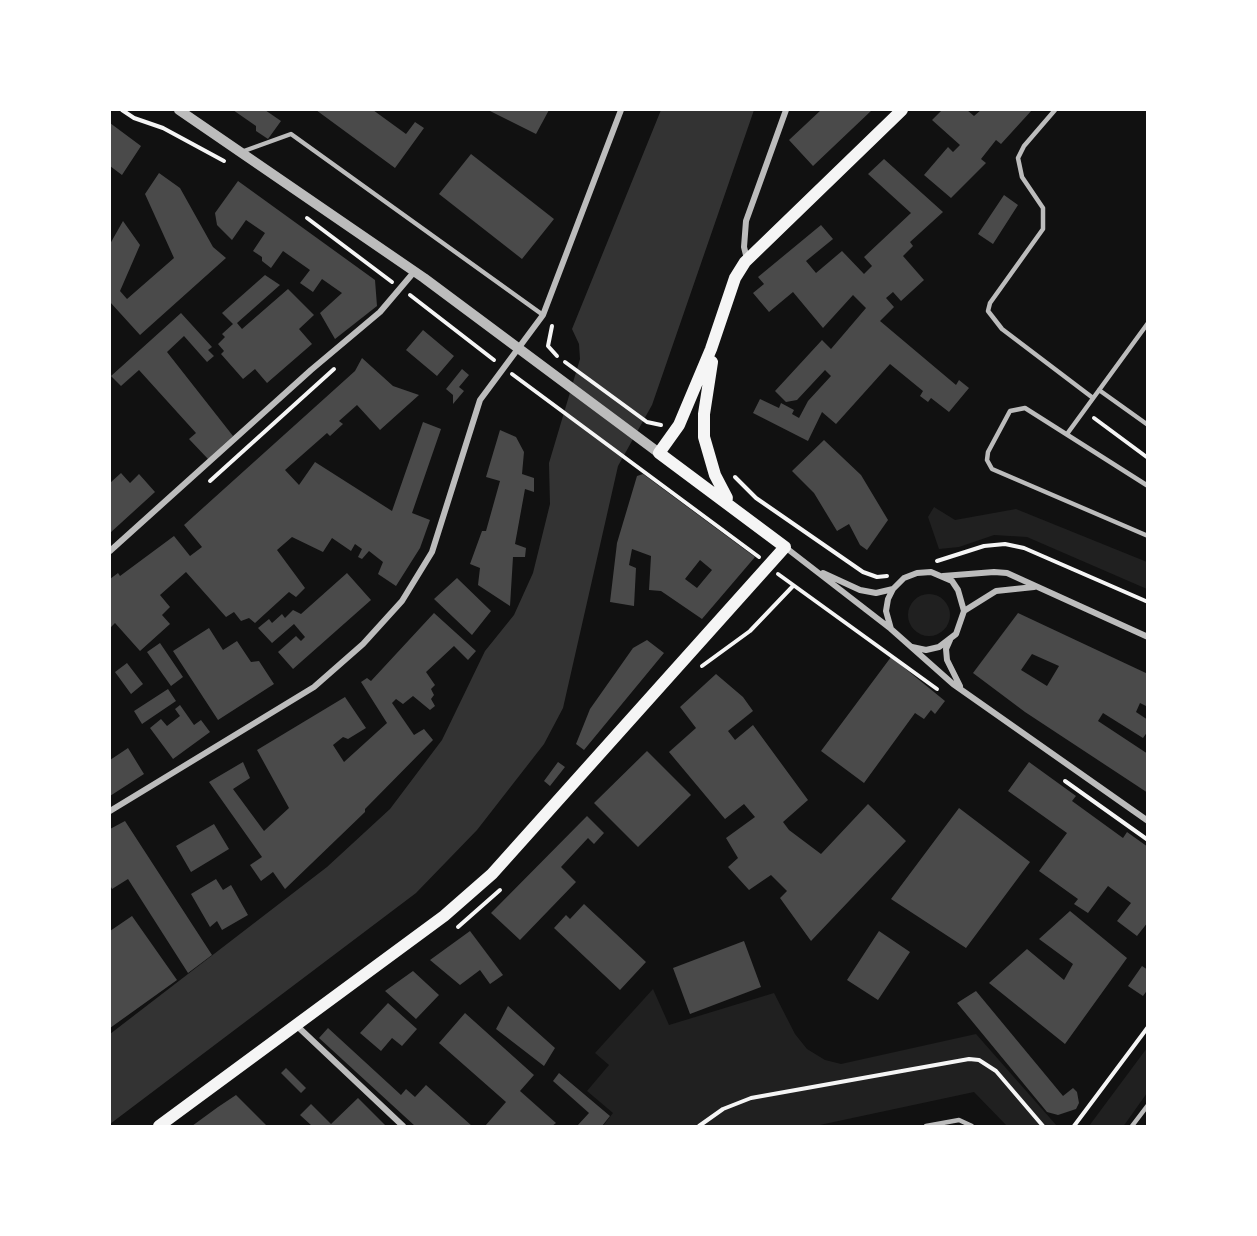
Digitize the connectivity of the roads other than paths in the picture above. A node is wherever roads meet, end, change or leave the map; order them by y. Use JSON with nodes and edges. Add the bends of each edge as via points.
{"nodes":[{"id":1,"x":179,"y":110,"type":"edge"},
{"id":2,"x":621,"y":110,"type":"edge"},
{"id":3,"x":786,"y":110,"type":"edge"},
{"id":4,"x":902,"y":110,"type":"edge"},
{"id":5,"x":1055,"y":110,"type":"edge"},
{"id":6,"x":240,"y":153,"type":"junction"},
{"id":7,"x":747,"y":259,"type":"junction"},
{"id":8,"x":414,"y":272,"type":"junction"},
{"id":9,"x":543,"y":315,"type":"junction"},
{"id":10,"x":723,"y":315,"type":"junction"},
{"id":11,"x":1148,"y":323,"type":"edge"},
{"id":12,"x":518,"y":348,"type":"junction"},
{"id":13,"x":1099,"y":390,"type":"junction"},
{"id":14,"x":1093,"y":398,"type":"junction"},
{"id":15,"x":1148,"y":425,"type":"edge"},
{"id":16,"x":1067,"y":434,"type":"junction"},
{"id":17,"x":658,"y":453,"type":"junction"},
{"id":18,"x":1148,"y":486,"type":"edge"},
{"id":19,"x":731,"y":504,"type":"junction"},
{"id":20,"x":1148,"y":536,"type":"edge"},
{"id":21,"x":785,"y":547,"type":"junction"},
{"id":22,"x":110,"y":550,"type":"edge"},
{"id":23,"x":807,"y":564,"type":"junction"},
{"id":24,"x":943,"y":576,"type":"junction"},
{"id":25,"x":1035,"y":587,"type":"junction"},
{"id":26,"x":893,"y":589,"type":"junction"},
{"id":27,"x":964,"y":611,"type":"junction"},
{"id":28,"x":891,"y":629,"type":"junction"},
{"id":29,"x":1148,"y":637,"type":"edge"},
{"id":30,"x":951,"y":640,"type":"junction"},
{"id":31,"x":911,"y":647,"type":"junction"},
{"id":32,"x":964,"y":691,"type":"junction"},
{"id":33,"x":110,"y":812,"type":"edge"},
{"id":34,"x":1148,"y":821,"type":"edge"},
{"id":35,"x":296,"y":1025,"type":"junction"},
{"id":36,"x":1148,"y":1105,"type":"edge"},
{"id":37,"x":159,"y":1126,"type":"edge"},
{"id":38,"x":403,"y":1126,"type":"edge"},
{"id":39,"x":926,"y":1126,"type":"edge"},
{"id":40,"x":972,"y":1126,"type":"edge"},
{"id":41,"x":1132,"y":1126,"type":"edge"}],
"edges":[{"from":1,"to":6,"type":"street"},
{"from":2,"to":9,"type":"street"},
{"from":3,"to":7,"type":"street","via":[[744,230]]},
{"from":4,"to":7,"type":"main road"},
{"from":5,"to":14,"type":"lane","via":[[1018,158],[1022,177],[1043,208],[1042,229],[988,311],[1002,329]]},
{"from":6,"to":8,"type":"street"},
{"from":6,"to":9,"type":"lane","via":[[291,134]]},
{"from":7,"to":10,"type":"main road","via":[[735,278]]},
{"from":8,"to":12,"type":"street"},
{"from":8,"to":22,"type":"street","via":[[381,312],[311,369]]},
{"from":9,"to":12,"type":"street"},
{"from":10,"to":17,"type":"main road","via":[[676,429]]},
{"from":10,"to":19,"type":"main road","via":[[708,378],[704,437],[715,475]]},
{"from":11,"to":13,"type":"lane"},
{"from":12,"to":17,"type":"street"},
{"from":12,"to":33,"type":"street","via":[[480,400],[432,552],[420,576],[385,622],[314,687]]},
{"from":13,"to":14,"type":"lane"},
{"from":13,"to":15,"type":"lane"},
{"from":14,"to":16,"type":"lane"},
{"from":16,"to":18,"type":"lane"},
{"from":16,"to":20,"type":"lane","via":[[1031,410],[1014,408],[988,452],[988,465]]},
{"from":17,"to":19,"type":"main road"},
{"from":19,"to":21,"type":"main road"},
{"from":21,"to":23,"type":"street"},
{"from":21,"to":35,"type":"main road","via":[[492,874],[444,916]]},
{"from":23,"to":26,"type":"street","via":[[860,590],[876,593]]},
{"from":23,"to":28,"type":"street"},
{"from":24,"to":25,"type":"street","via":[[1000,573]]},
{"from":24,"to":26,"type":"street","via":[[916,573]]},
{"from":24,"to":27,"type":"street","via":[[958,590]]},
{"from":25,"to":27,"type":"street","via":[[996,591]]},
{"from":25,"to":29,"type":"street"},
{"from":26,"to":28,"type":"street","via":[[886,611]]},
{"from":27,"to":30,"type":"street","via":[[961,626]]},
{"from":28,"to":31,"type":"street"},
{"from":30,"to":31,"type":"street","via":[[926,650]]},
{"from":30,"to":32,"type":"street","via":[[946,649],[947,660]]},
{"from":31,"to":32,"type":"street"},
{"from":32,"to":34,"type":"street"},
{"from":35,"to":37,"type":"main road"},
{"from":35,"to":38,"type":"street"},
{"from":36,"to":41,"type":"lane"},
{"from":39,"to":40,"type":"lane","via":[[952,1120]]}]}
